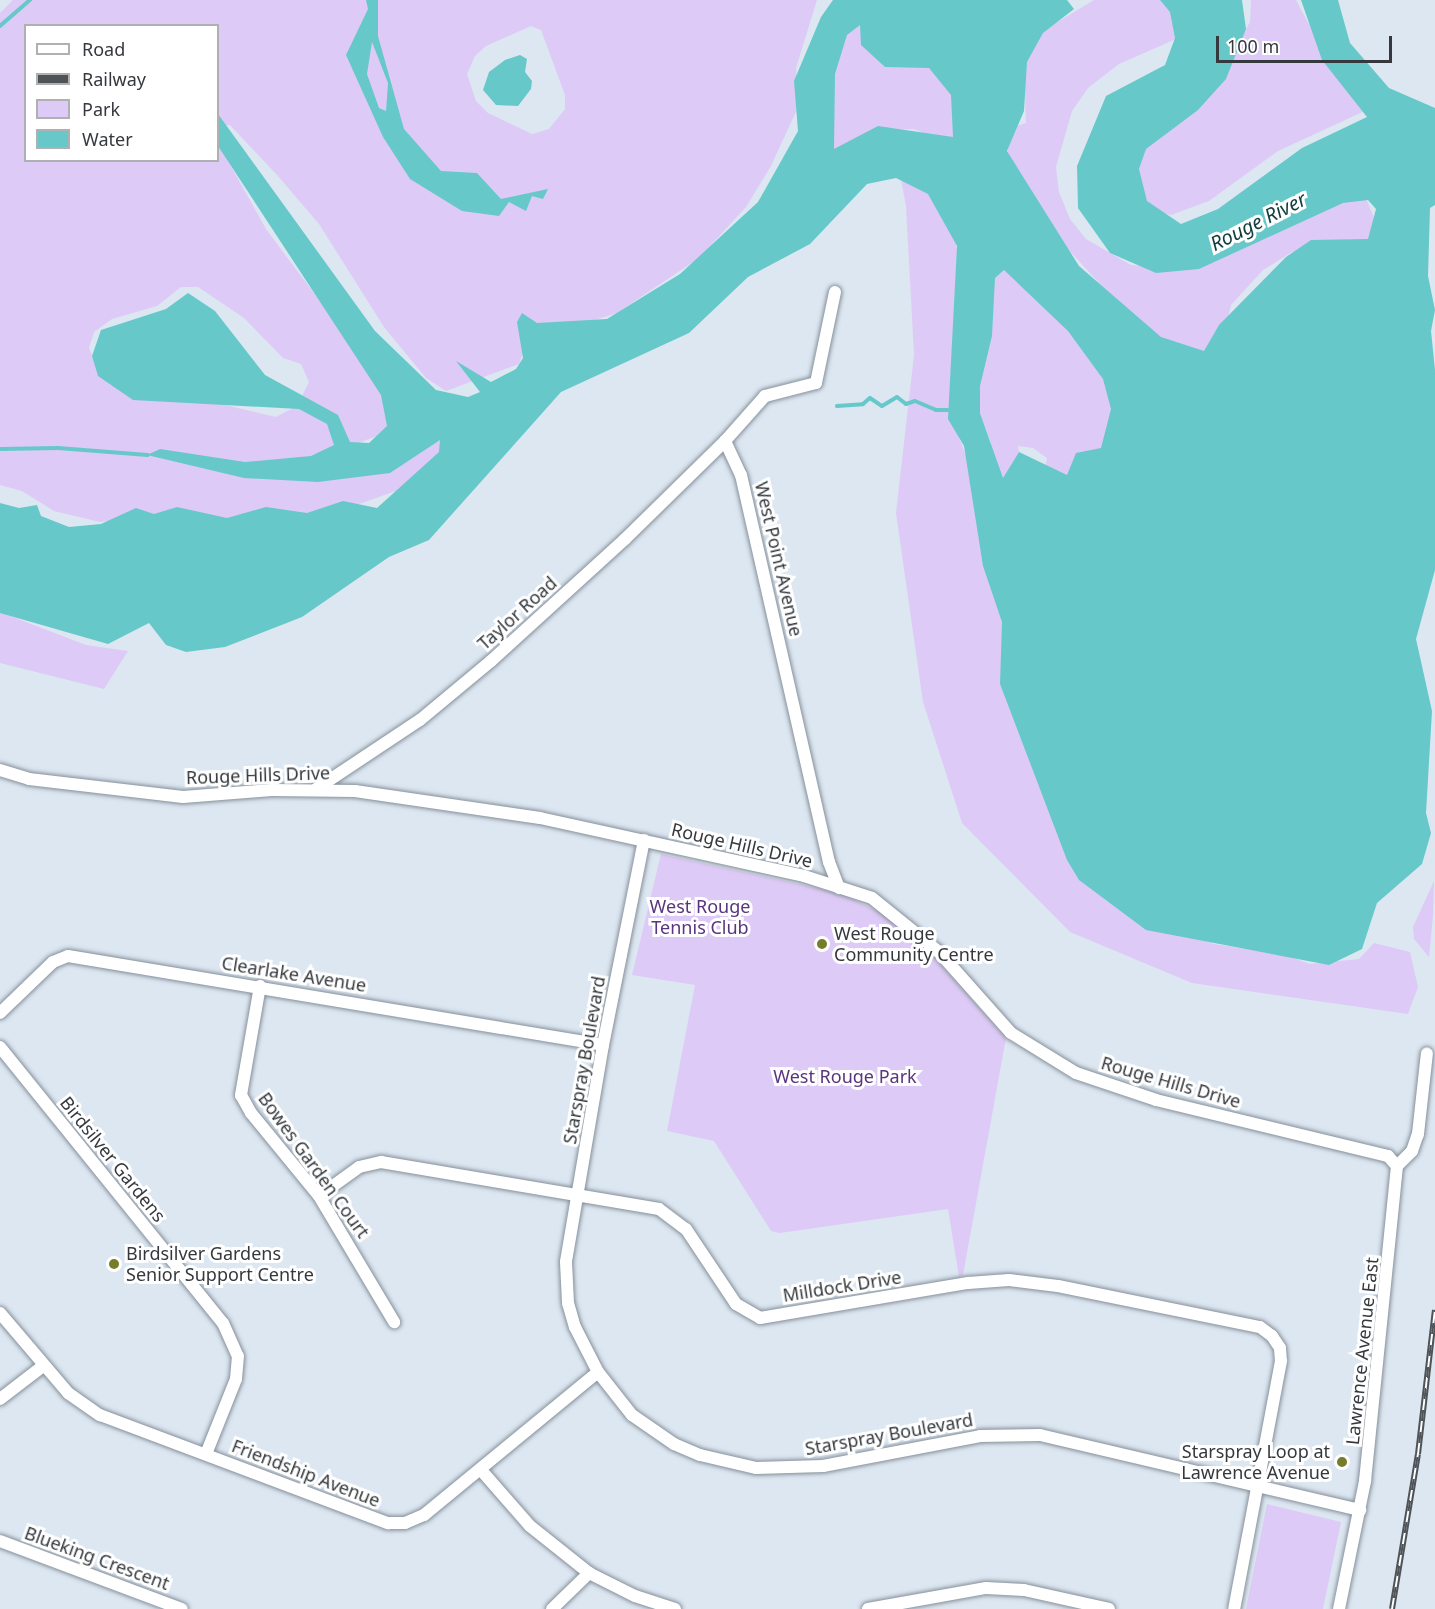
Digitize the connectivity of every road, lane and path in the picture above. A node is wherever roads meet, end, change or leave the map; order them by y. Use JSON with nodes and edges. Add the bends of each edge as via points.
{"nodes":[{"id":1,"x":835,"y":292,"type":"dead end"},
{"id":2,"x":725,"y":441,"type":"junction"},
{"id":3,"x":0,"y":770,"type":"edge"},
{"id":4,"x":316,"y":789,"type":"junction"},
{"id":5,"x":644,"y":840,"type":"junction"},
{"id":6,"x":838,"y":888,"type":"junction"},
{"id":7,"x":260,"y":986,"type":"junction"},
{"id":8,"x":0,"y":1013,"type":"edge"},
{"id":9,"x":603,"y":1045,"type":"junction"},
{"id":10,"x":0,"y":1047,"type":"edge"},
{"id":11,"x":1427,"y":1053,"type":"dead end"},
{"id":12,"x":1397,"y":1166,"type":"junction"},
{"id":13,"x":318,"y":1196,"type":"junction"},
{"id":14,"x":579,"y":1197,"type":"junction"},
{"id":15,"x":0,"y":1313,"type":"edge"},
{"id":16,"x":394,"y":1322,"type":"dead end"},
{"id":17,"x":43,"y":1366,"type":"junction"},
{"id":18,"x":598,"y":1372,"type":"junction"},
{"id":19,"x":0,"y":1400,"type":"edge"},
{"id":20,"x":206,"y":1455,"type":"junction"},
{"id":21,"x":481,"y":1470,"type":"junction"},
{"id":22,"x":1259,"y":1487,"type":"junction"},
{"id":23,"x":1360,"y":1510,"type":"junction"},
{"id":24,"x":0,"y":1541,"type":"edge"},
{"id":25,"x":589,"y":1573,"type":"junction"},
{"id":26,"x":182,"y":1609,"type":"edge"},
{"id":27,"x":552,"y":1609,"type":"edge"},
{"id":28,"x":675,"y":1609,"type":"edge"},
{"id":29,"x":872,"y":1609,"type":"edge"},
{"id":30,"x":1109,"y":1609,"type":"edge"},
{"id":31,"x":1234,"y":1609,"type":"edge"},
{"id":32,"x":1339,"y":1609,"type":"edge"}],
"edges":[{"from":1,"to":2,"type":"street","via":[[816,383],[765,396]]},
{"from":2,"to":4,"type":"street","name":"Taylor Road","via":[[491,661],[420,720]]},
{"from":2,"to":6,"type":"street","name":"West Point Avenue","via":[[741,475]]},
{"from":3,"to":4,"type":"street","name":"Rouge Hills Drive","via":[[29,779],[183,797]]},
{"from":4,"to":5,"type":"street","name":"Rouge Hills Drive","via":[[540,818]]},
{"from":5,"to":6,"type":"street","name":"Rouge Hills Drive","via":[[804,876]]},
{"from":5,"to":9,"type":"street","name":"Starspray Boulevard"},
{"from":6,"to":12,"type":"street","name":"Rouge Hills Drive","via":[[872,898],[909,925],[939,952],[1011,1033],[1076,1073],[1156,1100],[1388,1156]]},
{"from":7,"to":8,"type":"street","name":"Clearlake Avenue","via":[[68,956],[52,962]]},
{"from":7,"to":9,"type":"street","name":"Clearlake Avenue"},
{"from":7,"to":13,"type":"street","name":"Bowes Garden Court","via":[[241,1095]]},
{"from":9,"to":14,"type":"street","name":"Starspray Boulevard"},
{"from":10,"to":20,"type":"street","name":"Birdsilver Gardens","via":[[223,1323],[238,1356],[236,1379]]},
{"from":11,"to":12,"type":"street","via":[[1418,1134],[1412,1151]]},
{"from":12,"to":23,"type":"street","name":"Lawrence Avenue East","via":[[1380,1355]]},
{"from":13,"to":14,"type":"street","name":"Milldock Drive","via":[[359,1167],[381,1162]]},
{"from":13,"to":16,"type":"street","name":"Bowes Garden Court","via":[[358,1256]]},
{"from":14,"to":18,"type":"street","name":"Starspray Boulevard","via":[[566,1262],[568,1303],[575,1327]]},
{"from":14,"to":22,"type":"street","name":"Milldock Drive","via":[[659,1209],[686,1229],[736,1304],[760,1318],[968,1283],[1009,1280],[1058,1286],[1260,1328],[1280,1348],[1281,1361]]},
{"from":15,"to":17,"type":"street","name":"Friendship Avenue"},
{"from":17,"to":19,"type":"street"},
{"from":17,"to":20,"type":"street","name":"Friendship Avenue","via":[[68,1393],[100,1415]]},
{"from":18,"to":21,"type":"street","name":"Friendship Avenue"},
{"from":18,"to":22,"type":"street","name":"Starspray Boulevard","via":[[632,1415],[667,1440],[700,1455],[756,1468],[823,1466],[980,1436],[1020,1434],[1040,1435]]},
{"from":20,"to":21,"type":"street","name":"Friendship Avenue","via":[[388,1523],[405,1523],[424,1515]]},
{"from":21,"to":25,"type":"street","via":[[530,1526]]},
{"from":22,"to":23,"type":"street","name":"Starspray Boulevard"},
{"from":22,"to":31,"type":"street","name":"Milldock Drive"},
{"from":23,"to":32,"type":"street","name":"Lawrence Avenue East"},
{"from":24,"to":26,"type":"street","name":"Blueking Crescent"},
{"from":25,"to":27,"type":"street"},
{"from":25,"to":28,"type":"street"},
{"from":29,"to":30,"type":"street","via":[[986,1588],[1024,1590]]}]}
